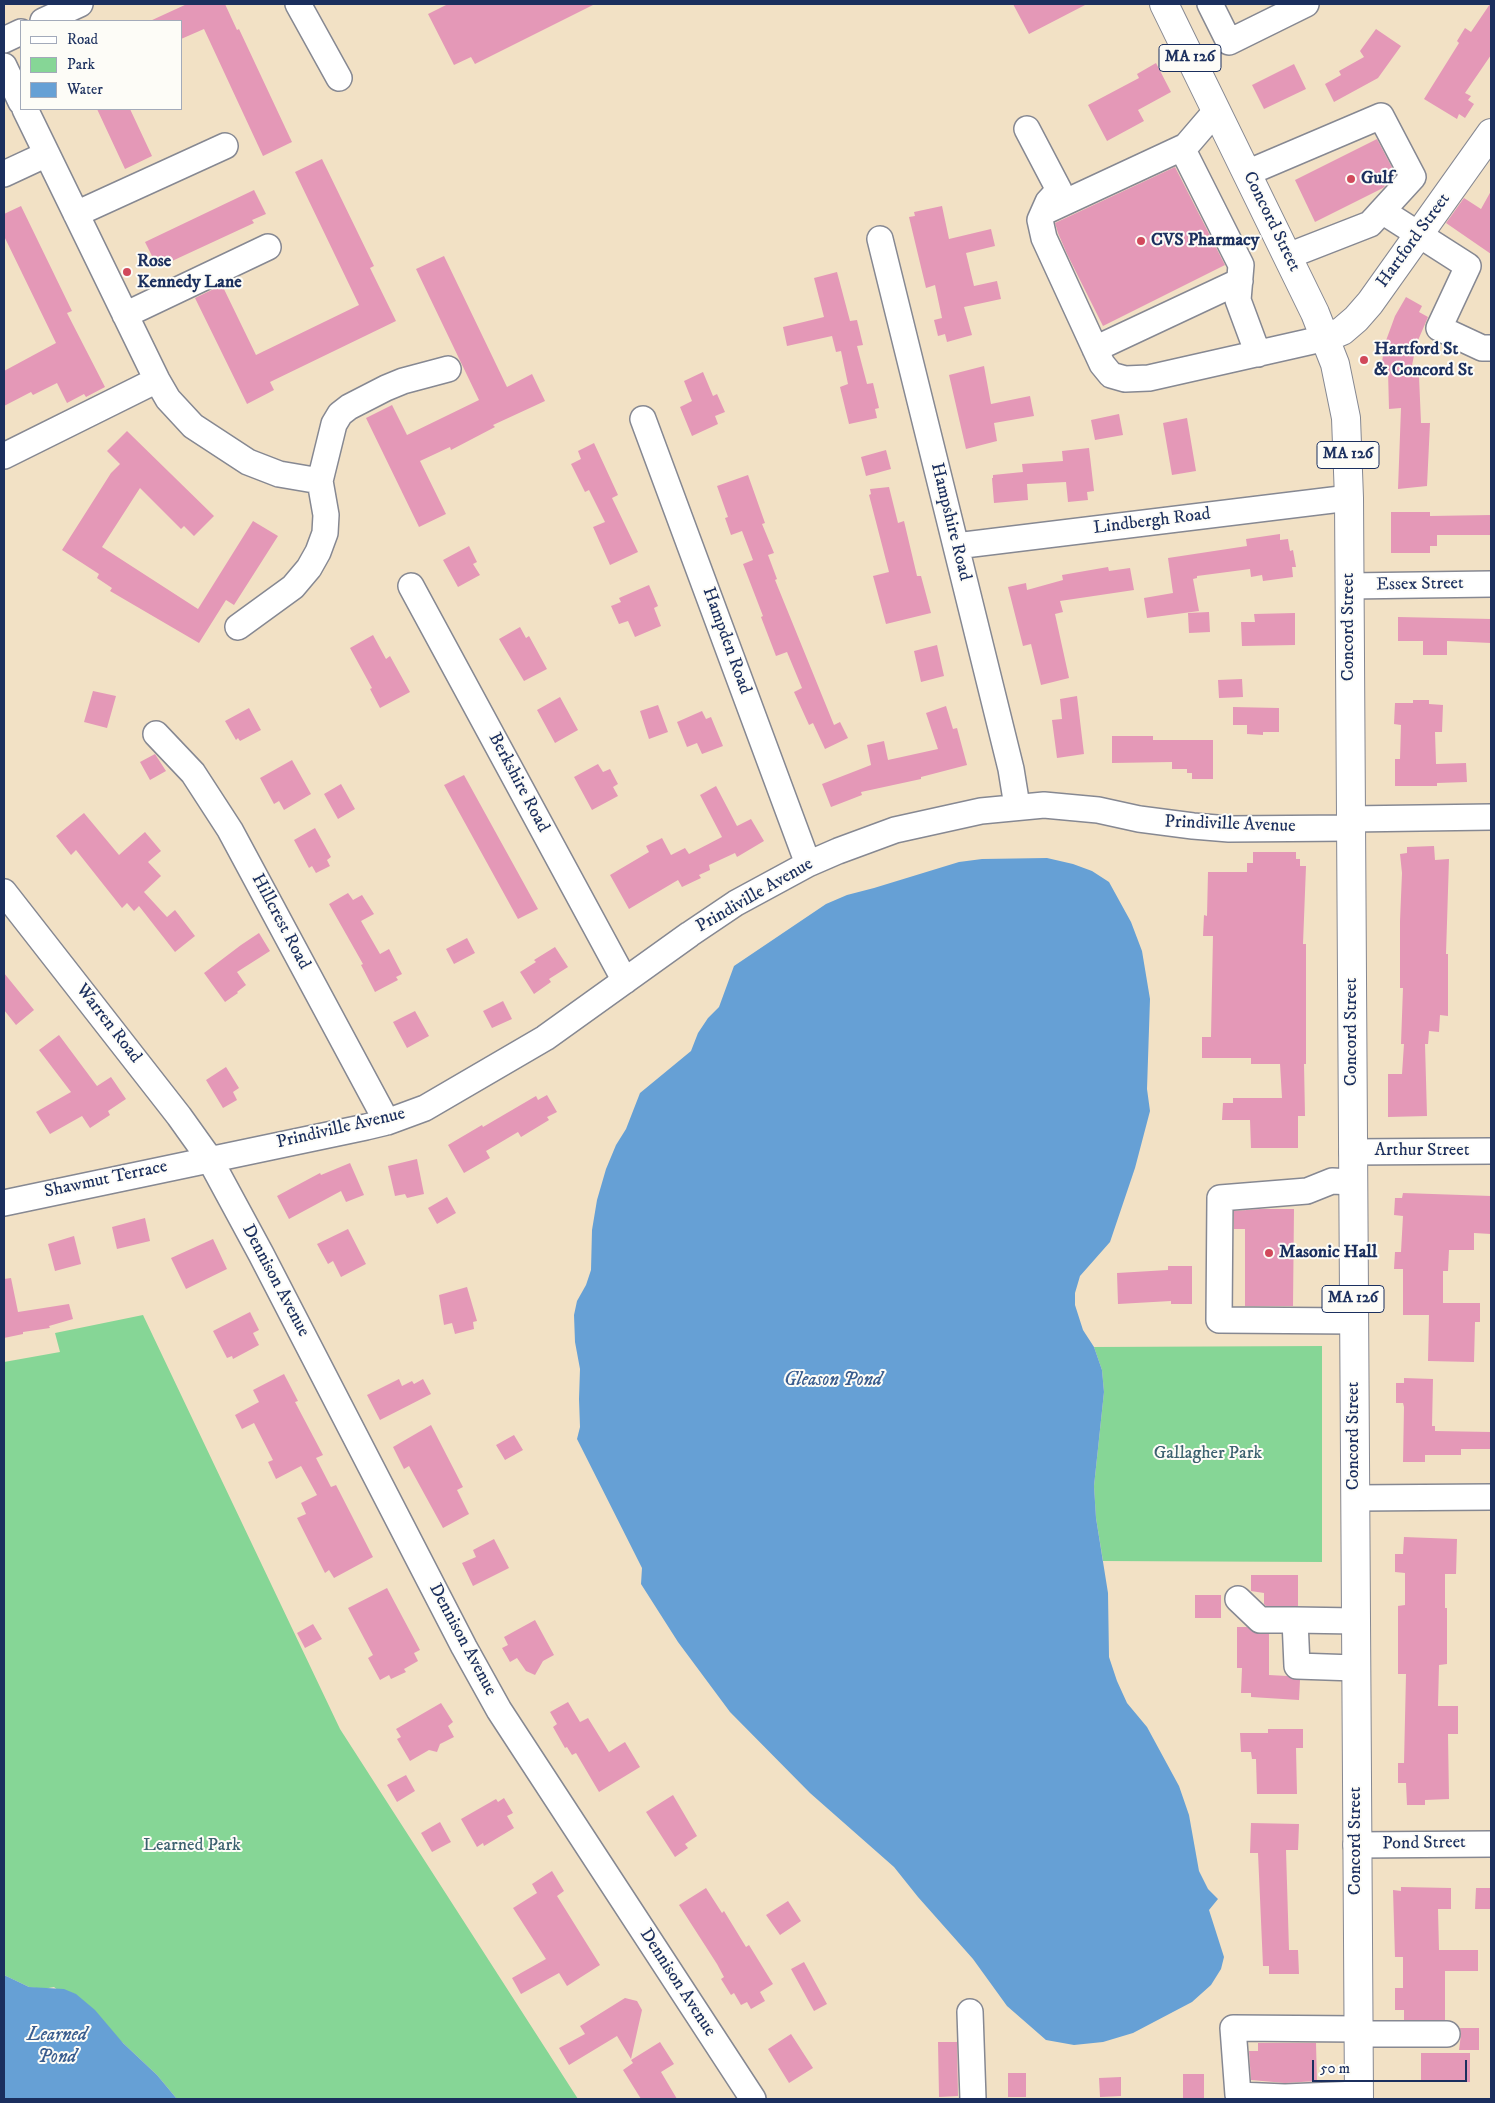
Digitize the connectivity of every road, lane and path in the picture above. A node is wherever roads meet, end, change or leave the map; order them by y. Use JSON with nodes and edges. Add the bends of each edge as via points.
{"nodes":[{"id":1,"x":80,"y":4,"type":"edge"},
{"id":2,"x":298,"y":4,"type":"edge"},
{"id":3,"x":1164,"y":4,"type":"edge"},
{"id":4,"x":1210,"y":4,"type":"edge"},
{"id":5,"x":1306,"y":4,"type":"edge"},
{"id":6,"x":45,"y":20,"type":"edge"},
{"id":7,"x":20,"y":32,"type":"edge"},
{"id":8,"x":4,"y":40,"type":"edge"},
{"id":9,"x":4,"y":66,"type":"edge"},
{"id":10,"x":339,"y":78,"type":"dead end"},
{"id":11,"x":20,"y":100,"type":"edge"},
{"id":12,"x":25,"y":110,"type":"edge"},
{"id":13,"x":1216,"y":111,"type":"junction"},
{"id":14,"x":1027,"y":129,"type":"dead end"},
{"id":15,"x":1491,"y":133,"type":"edge"},
{"id":16,"x":225,"y":146,"type":"dead end"},
{"id":17,"x":1182,"y":148,"type":"junction"},
{"id":18,"x":47,"y":154,"type":"junction"},
{"id":19,"x":1247,"y":173,"type":"junction"},
{"id":20,"x":4,"y":174,"type":"edge"},
{"id":21,"x":1382,"y":211,"type":"junction"},
{"id":22,"x":1044,"y":212,"type":"junction"},
{"id":23,"x":76,"y":214,"type":"junction"},
{"id":24,"x":1419,"y":235,"type":"junction"},
{"id":25,"x":880,"y":239,"type":"dead end"},
{"id":26,"x":268,"y":247,"type":"dead end"},
{"id":27,"x":1288,"y":256,"type":"junction"},
{"id":28,"x":1240,"y":281,"type":"junction"},
{"id":29,"x":125,"y":315,"type":"junction"},
{"id":30,"x":1326,"y":338,"type":"junction"},
{"id":31,"x":1491,"y":348,"type":"edge"},
{"id":32,"x":1095,"y":349,"type":"junction"},
{"id":33,"x":1258,"y":354,"type":"junction"},
{"id":34,"x":448,"y":369,"type":"dead end"},
{"id":35,"x":157,"y":380,"type":"junction"},
{"id":36,"x":643,"y":419,"type":"dead end"},
{"id":37,"x":4,"y":456,"type":"edge"},
{"id":38,"x":320,"y":481,"type":"junction"},
{"id":39,"x":1349,"y":498,"type":"junction"},
{"id":40,"x":956,"y":546,"type":"junction"},
{"id":41,"x":1491,"y":584,"type":"edge"},
{"id":42,"x":411,"y":586,"type":"dead end"},
{"id":43,"x":1349,"y":586,"type":"junction"},
{"id":44,"x":238,"y":627,"type":"dead end"},
{"id":45,"x":156,"y":734,"type":"dead end"},
{"id":46,"x":1016,"y":806,"type":"junction"},
{"id":47,"x":1491,"y":816,"type":"edge"},
{"id":48,"x":1350,"y":823,"type":"junction"},
{"id":49,"x":808,"y":864,"type":"junction"},
{"id":50,"x":4,"y":892,"type":"edge"},
{"id":51,"x":625,"y":980,"type":"junction"},
{"id":52,"x":387,"y":1122,"type":"junction"},
{"id":53,"x":1491,"y":1151,"type":"edge"},
{"id":54,"x":1352,"y":1152,"type":"junction"},
{"id":55,"x":209,"y":1158,"type":"junction"},
{"id":56,"x":1353,"y":1182,"type":"junction"},
{"id":57,"x":4,"y":1202,"type":"edge"},
{"id":58,"x":1354,"y":1321,"type":"junction"},
{"id":59,"x":1491,"y":1497,"type":"edge"},
{"id":60,"x":1355,"y":1498,"type":"junction"},
{"id":61,"x":1238,"y":1599,"type":"dead end"},
{"id":62,"x":1296,"y":1620,"type":"junction"},
{"id":63,"x":1355,"y":1621,"type":"junction"},
{"id":64,"x":1355,"y":1668,"type":"junction"},
{"id":65,"x":1491,"y":1844,"type":"edge"},
{"id":66,"x":1356,"y":1845,"type":"junction"},
{"id":67,"x":970,"y":2012,"type":"dead end"},
{"id":68,"x":1358,"y":2032,"type":"junction"},
{"id":69,"x":1447,"y":2034,"type":"dead end"},
{"id":70,"x":1358,"y":2097,"type":"edge"},
{"id":71,"x":753,"y":2099,"type":"edge"},
{"id":72,"x":973,"y":2099,"type":"edge"}],
"edges":[{"from":1,"to":6,"type":"street"},
{"from":2,"to":10,"type":"street"},
{"from":3,"to":13,"type":"main road","name":"Concord Street","number":"MA 126"},
{"from":4,"to":5,"type":"street","via":[[1229,42]]},
{"from":7,"to":8,"type":"street"},
{"from":9,"to":11,"type":"street"},
{"from":12,"to":18,"type":"street"},
{"from":13,"to":17,"type":"street"},
{"from":13,"to":19,"type":"main road","name":"Concord Street","number":"MA 126"},
{"from":14,"to":22,"type":"street","via":[[1058,190]]},
{"from":15,"to":24,"type":"main road","name":"Hartford Street"},
{"from":16,"to":23,"type":"street"},
{"from":17,"to":22,"type":"street"},
{"from":17,"to":28,"type":"street","via":[[1241,265]]},
{"from":18,"to":20,"type":"street"},
{"from":18,"to":23,"type":"street"},
{"from":19,"to":21,"type":"street","via":[[1381,116],[1414,177]]},
{"from":19,"to":27,"type":"main road","name":"Concord Street","number":"MA 126"},
{"from":21,"to":24,"type":"street"},
{"from":21,"to":27,"type":"street","via":[[1370,224]]},
{"from":22,"to":32,"type":"street","via":[[1040,220],[1044,238]]},
{"from":23,"to":29,"type":"street"},
{"from":24,"to":30,"type":"main road","name":"Hartford Street","via":[[1356,319],[1342,331]]},
{"from":24,"to":31,"type":"street","via":[[1468,266],[1439,328],[1482,348]]},
{"from":25,"to":40,"type":"street","name":"Hampshire Road"},
{"from":26,"to":29,"type":"street"},
{"from":27,"to":30,"type":"main road","name":"Concord Street","number":"MA 126"},
{"from":28,"to":32,"type":"street"},
{"from":28,"to":33,"type":"street","via":[[1238,300]]},
{"from":29,"to":35,"type":"street"},
{"from":30,"to":33,"type":"street"},
{"from":30,"to":39,"type":"main road","name":"Concord Street","number":"MA 126","via":[[1345,412]]},
{"from":32,"to":33,"type":"street","via":[[1111,374],[1125,379],[1149,378]]},
{"from":34,"to":38,"type":"street","via":[[386,388],[340,414],[334,424]]},
{"from":35,"to":37,"type":"street"},
{"from":35,"to":38,"type":"street","via":[[180,413],[208,437],[261,468],[299,479]]},
{"from":36,"to":49,"type":"street","name":"Hampden Road"},
{"from":38,"to":44,"type":"street","via":[[326,515],[325,533],[318,552],[293,587]]},
{"from":39,"to":40,"type":"street","name":"Lindbergh Road"},
{"from":39,"to":43,"type":"main road","name":"Concord Street","number":"MA 126"},
{"from":40,"to":46,"type":"street","name":"Hampshire Road","via":[[1011,769]]},
{"from":41,"to":43,"type":"street","name":"Essex Street"},
{"from":42,"to":51,"type":"street","name":"Berkshire Road"},
{"from":43,"to":48,"type":"main road","name":"Concord Street","number":"MA 126"},
{"from":45,"to":52,"type":"street","name":"Hillcrest Road","via":[[193,773],[230,830]]},
{"from":46,"to":48,"type":"street","name":"Prindiville Avenue","via":[[1070,806],[1155,822],[1229,829]]},
{"from":46,"to":49,"type":"street","name":"Prindiville Avenue","via":[[952,816],[896,830]]},
{"from":47,"to":48,"type":"street","name":"Prindiville Avenue"},
{"from":48,"to":54,"type":"main road","name":"Concord Street","number":"MA 126"},
{"from":49,"to":51,"type":"street","name":"Prindiville Avenue","via":[[712,918]]},
{"from":50,"to":55,"type":"street","name":"Warren Road","via":[[180,1116]]},
{"from":51,"to":52,"type":"street","name":"Prindiville Avenue","via":[[519,1054],[425,1108]]},
{"from":52,"to":55,"type":"street","name":"Prindiville Avenue"},
{"from":53,"to":54,"type":"street","name":"Arthur Street"},
{"from":54,"to":56,"type":"main road","name":"Concord Street","number":"MA 126"},
{"from":55,"to":57,"type":"street","name":"Shawmut Terrace"},
{"from":55,"to":71,"type":"street","name":"Dennison Avenue","via":[[499,1710]]},
{"from":56,"to":58,"type":"main road","name":"Concord Street","number":"MA 126"},
{"from":56,"to":58,"type":"street","via":[[1332,1181],[1307,1191],[1220,1198],[1220,1320]]},
{"from":58,"to":60,"type":"main road","name":"Concord Street","number":"MA 126"},
{"from":59,"to":60,"type":"street"},
{"from":60,"to":63,"type":"main road","name":"Concord Street","number":"MA 126"},
{"from":61,"to":62,"type":"street","via":[[1260,1620]]},
{"from":62,"to":63,"type":"street"},
{"from":62,"to":64,"type":"street","via":[[1296,1666]]},
{"from":63,"to":64,"type":"main road","name":"Concord Street","number":"MA 126"},
{"from":64,"to":66,"type":"main road","name":"Concord Street","number":"MA 126"},
{"from":65,"to":66,"type":"street","name":"Pond Street"},
{"from":66,"to":68,"type":"main road","name":"Concord Street","number":"MA 126"},
{"from":67,"to":72,"type":"street"},
{"from":68,"to":69,"type":"street"},
{"from":68,"to":70,"type":"main road","name":"Concord Street","number":"MA 126"},
{"from":68,"to":70,"type":"street","via":[[1233,2028],[1238,2094]]}]}
